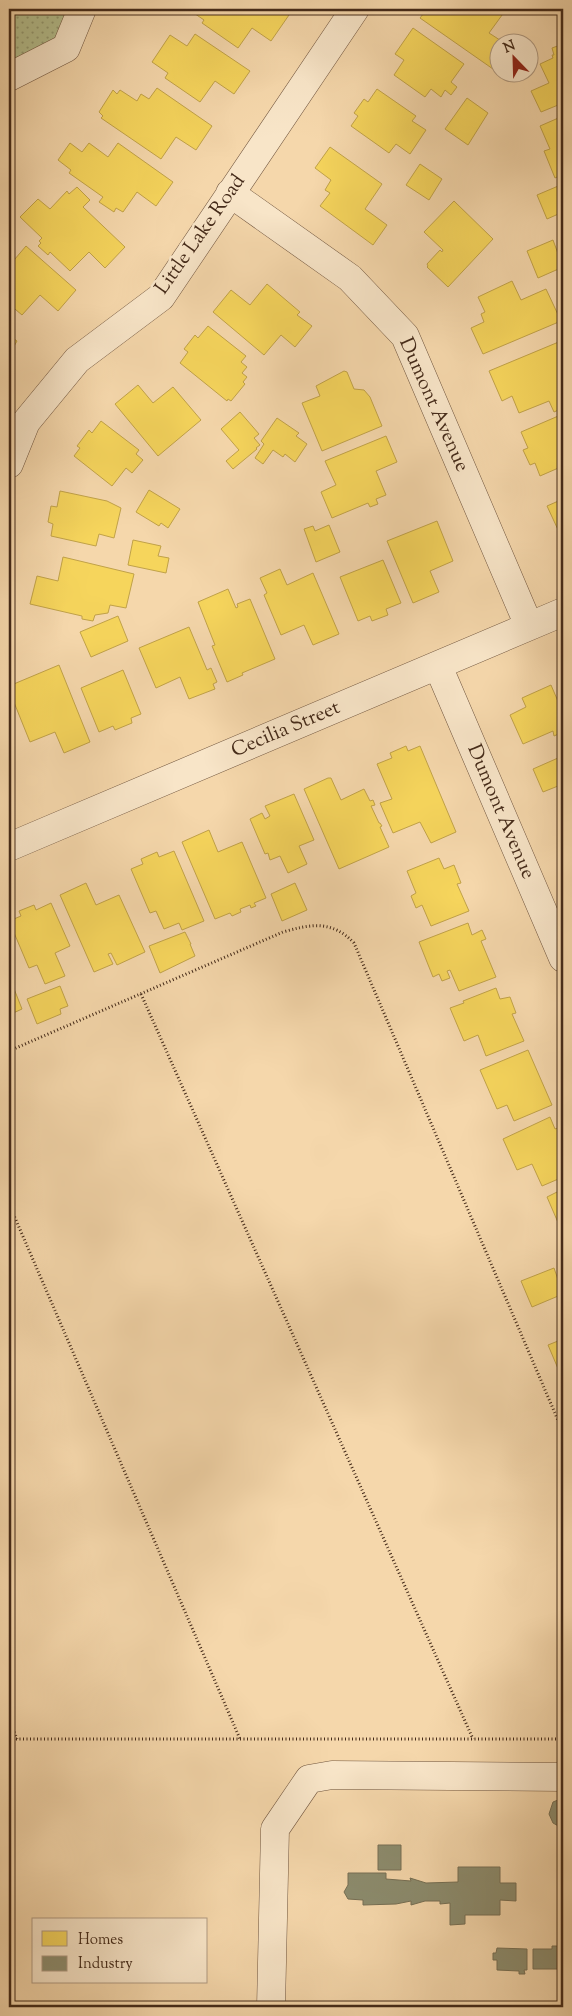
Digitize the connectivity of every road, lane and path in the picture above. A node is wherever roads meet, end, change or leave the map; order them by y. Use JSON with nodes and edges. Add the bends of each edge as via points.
{"nodes":[{"id":1,"x":13,"y":9,"type":"edge"},
{"id":2,"x":82,"y":9,"type":"edge"},
{"id":3,"x":355,"y":9,"type":"edge"},
{"id":4,"x":9,"y":13,"type":"edge"},
{"id":5,"x":9,"y":77,"type":"edge"},
{"id":6,"x":230,"y":193,"type":"junction"},
{"id":7,"x":9,"y":464,"type":"edge"},
{"id":8,"x":563,"y":612,"type":"edge"},
{"id":9,"x":530,"y":626,"type":"junction"},
{"id":10,"x":438,"y":666,"type":"junction"},
{"id":11,"x":9,"y":847,"type":"edge"},
{"id":12,"x":563,"y":958,"type":"edge"},
{"id":13,"x":141,"y":994,"type":"junction"},
{"id":14,"x":9,"y":1051,"type":"edge"},
{"id":15,"x":9,"y":1204,"type":"edge"},
{"id":16,"x":563,"y":1432,"type":"edge"},
{"id":17,"x":9,"y":1718,"type":"edge"},
{"id":18,"x":9,"y":1739,"type":"edge"},
{"id":19,"x":18,"y":1739,"type":"junction"},
{"id":20,"x":240,"y":1739,"type":"junction"},
{"id":21,"x":473,"y":1739,"type":"junction"},
{"id":22,"x":563,"y":1739,"type":"edge"},
{"id":23,"x":563,"y":1777,"type":"edge"},
{"id":24,"x":271,"y":2007,"type":"edge"}],
"edges":[{"from":1,"to":4,"type":"path"},
{"from":2,"to":5,"type":"street","via":[[66,48]]},
{"from":3,"to":6,"type":"street","name":"Little Lake Road"},
{"from":6,"to":7,"type":"street","name":"Little Lake Road","via":[[161,296],[77,360],[26,422]]},
{"from":6,"to":9,"type":"street","name":"Dumont Avenue","via":[[350,278],[405,336]]},
{"from":8,"to":9,"type":"street","name":"Cecilia Street"},
{"from":9,"to":10,"type":"street","name":"Cecilia Street"},
{"from":10,"to":11,"type":"street","name":"Cecilia Street"},
{"from":10,"to":12,"type":"street","name":"Dumont Avenue"},
{"from":13,"to":14,"type":"path"},
{"from":13,"to":16,"type":"path","via":[[283,932],[322,926],[335,928],[350,938]]},
{"from":13,"to":21,"type":"path"},
{"from":15,"to":20,"type":"path"},
{"from":17,"to":19,"type":"path"},
{"from":18,"to":19,"type":"path"},
{"from":19,"to":20,"type":"path"},
{"from":20,"to":21,"type":"path"},
{"from":21,"to":22,"type":"path"},
{"from":23,"to":24,"type":"street","via":[[332,1776],[309,1779],[276,1829]]}]}
